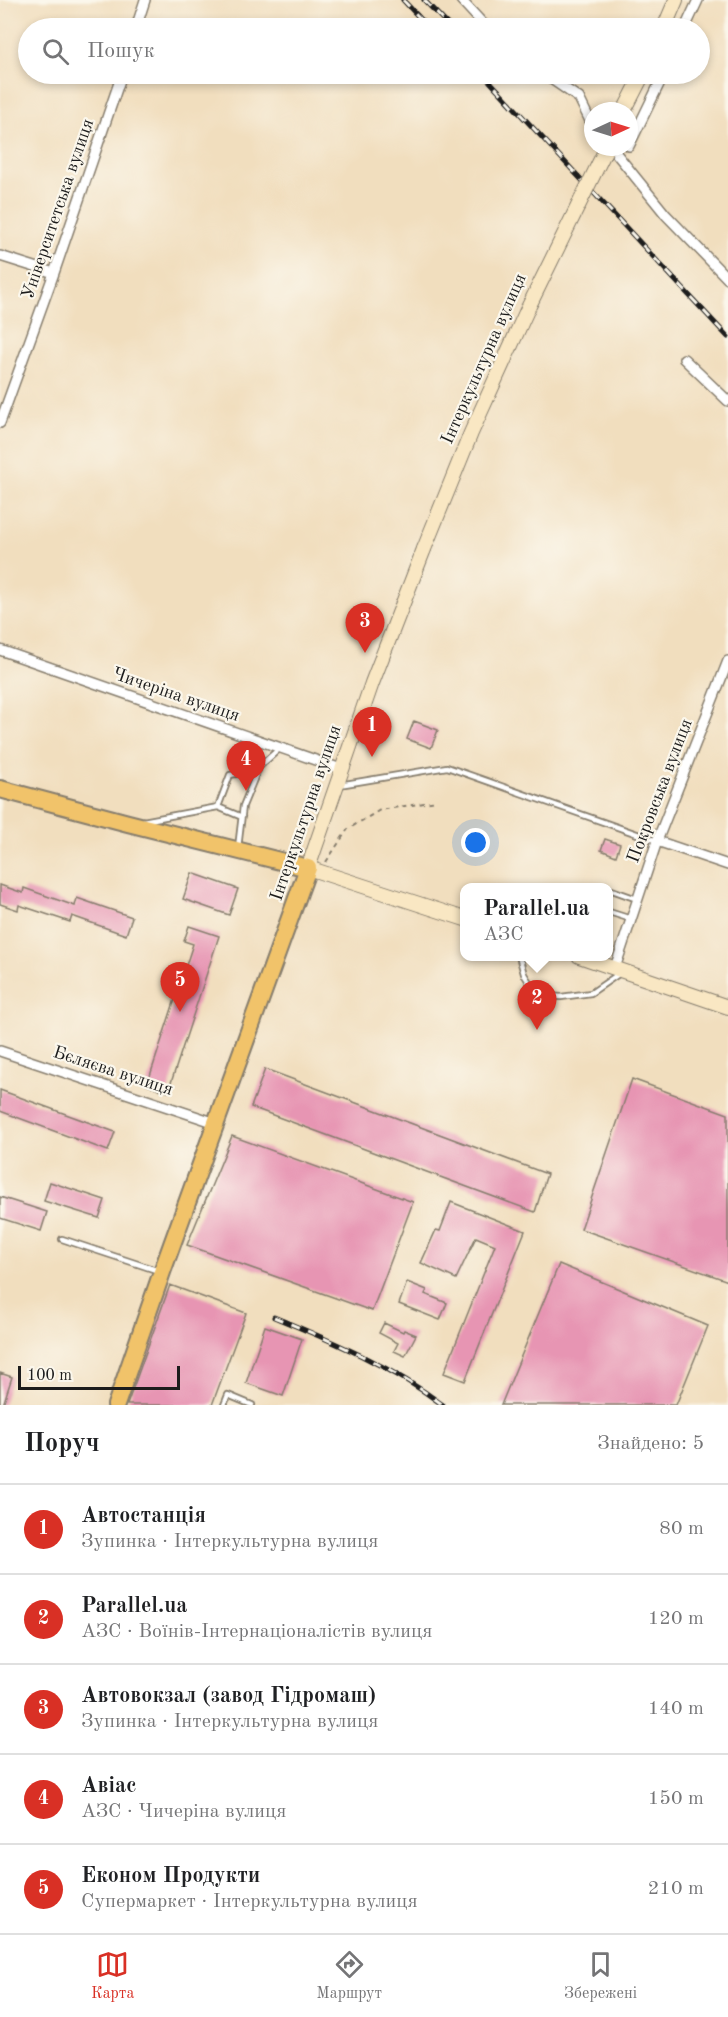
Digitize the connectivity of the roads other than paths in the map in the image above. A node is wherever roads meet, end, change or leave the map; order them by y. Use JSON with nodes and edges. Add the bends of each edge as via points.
{"nodes":[{"id":1,"x":145,"y":0,"type":"edge"},
{"id":2,"x":461,"y":0,"type":"edge"},
{"id":3,"x":676,"y":0,"type":"edge"},
{"id":4,"x":698,"y":0,"type":"edge"},
{"id":5,"x":139,"y":18,"type":"edge"},
{"id":6,"x":478,"y":18,"type":"edge"},
{"id":7,"x":668,"y":18,"type":"edge"},
{"id":8,"x":690,"y":18,"type":"edge"},
{"id":9,"x":119,"y":84,"type":"edge"},
{"id":10,"x":559,"y":84,"type":"edge"},
{"id":11,"x":638,"y":84,"type":"edge"},
{"id":12,"x":659,"y":84,"type":"edge"},
{"id":13,"x":629,"y":102,"type":"edge"},
{"id":14,"x":584,"y":108,"type":"edge"},
{"id":15,"x":638,"y":127,"type":"edge"},
{"id":16,"x":604,"y":156,"type":"edge"},
{"id":17,"x":619,"y":156,"type":"edge"},
{"id":18,"x":624,"y":156,"type":"edge"},
{"id":19,"x":622,"y":159,"type":"junction"},
{"id":20,"x":0,"y":256,"type":"edge"},
{"id":21,"x":726,"y":272,"type":"edge"},
{"id":22,"x":54,"y":273,"type":"junction"},
{"id":23,"x":684,"y":359,"type":"dead end"},
{"id":24,"x":728,"y":401,"type":"edge"},
{"id":25,"x":0,"y":423,"type":"edge"},
{"id":26,"x":0,"y":650,"type":"edge"},
{"id":27,"x":728,"y":661,"type":"edge"},
{"id":28,"x":280,"y":748,"type":"junction"},
{"id":29,"x":341,"y":769,"type":"junction"},
{"id":30,"x":258,"y":770,"type":"junction"},
{"id":31,"x":336,"y":786,"type":"junction"},
{"id":32,"x":0,"y":789,"type":"edge"},
{"id":33,"x":218,"y":807,"type":"junction"},
{"id":34,"x":242,"y":817,"type":"junction"},
{"id":35,"x":128,"y":824,"type":"junction"},
{"id":36,"x":657,"y":841,"type":"junction"},
{"id":37,"x":237,"y":850,"type":"junction"},
{"id":38,"x":728,"y":865,"type":"edge"},
{"id":39,"x":314,"y":870,"type":"junction"},
{"id":40,"x":613,"y":890,"type":"edge"},
{"id":41,"x":637,"y":899,"type":"junction"},
{"id":42,"x":613,"y":913,"type":"edge"},
{"id":43,"x":460,"y":917,"type":"edge"},
{"id":44,"x":631,"y":919,"type":"junction"},
{"id":45,"x":520,"y":961,"type":"edge"},
{"id":46,"x":592,"y":961,"type":"edge"},
{"id":47,"x":619,"y":969,"type":"junction"},
{"id":48,"x":728,"y":1007,"type":"edge"},
{"id":49,"x":0,"y":1051,"type":"edge"},
{"id":50,"x":216,"y":1123,"type":"junction"},
{"id":51,"x":62,"y":1239,"type":"dead end"},
{"id":52,"x":162,"y":1272,"type":"junction"},
{"id":53,"x":116,"y":1405,"type":"edge"},
{"id":54,"x":224,"y":1405,"type":"edge"},
{"id":55,"x":252,"y":1405,"type":"edge"}],
"edges":[{"from":1,"to":5,"type":"street"},
{"from":2,"to":6,"type":"street"},
{"from":3,"to":7,"type":"main road"},
{"from":4,"to":8,"type":"street"},
{"from":9,"to":22,"type":"street","name":"Університетська вулиця"},
{"from":10,"to":14,"type":"street","via":[[579,98]]},
{"from":11,"to":13,"type":"main road"},
{"from":12,"to":15,"type":"street"},
{"from":16,"to":29,"type":"main road","name":"Інтеркультурна вулиця","bridge":true,"via":[[471,433]]},
{"from":17,"to":19,"type":"street"},
{"from":18,"to":19,"type":"street"},
{"from":19,"to":21,"type":"street","via":[[666,215]]},
{"from":20,"to":22,"type":"street"},
{"from":22,"to":25,"type":"street","name":"Університетська вулиця"},
{"from":23,"to":24,"type":"street"},
{"from":26,"to":28,"type":"street","name":"Чичеріна вулиця"},
{"from":27,"to":36,"type":"street","name":"Покровська вулиця"},
{"from":28,"to":29,"type":"street","name":"Чичеріна вулиця"},
{"from":28,"to":30,"type":"lane"},
{"from":29,"to":31,"type":"main road","name":"Інтеркультурна вулиця"},
{"from":30,"to":33,"type":"lane","via":[[230,775]]},
{"from":30,"to":34,"type":"lane"},
{"from":31,"to":36,"type":"lane","via":[[447,767]]},
{"from":31,"to":39,"type":"main road","name":"Інтеркультурна вулиця"},
{"from":32,"to":35,"type":"highway"},
{"from":33,"to":34,"type":"lane"},
{"from":33,"to":35,"type":"lane"},
{"from":34,"to":37,"type":"lane"},
{"from":35,"to":37,"type":"highway"},
{"from":36,"to":38,"type":"street"},
{"from":36,"to":41,"type":"street","name":"Покровська вулиця"},
{"from":37,"to":39,"type":"highway"},
{"from":39,"to":43,"type":"main road"},
{"from":39,"to":50,"type":"highway","name":"Інтеркультурна вулиця"},
{"from":40,"to":41,"type":"lane"},
{"from":41,"to":44,"type":"street","name":"Покровська вулиця"},
{"from":42,"to":44,"type":"lane"},
{"from":44,"to":47,"type":"street","name":"Покровська вулиця"},
{"from":45,"to":47,"type":"lane","via":[[537,995],[561,997],[591,993]]},
{"from":46,"to":47,"type":"main road"},
{"from":47,"to":48,"type":"main road"},
{"from":49,"to":50,"type":"street","name":"Бєляєва вулиця"},
{"from":50,"to":52,"type":"highway","name":"Інтеркультурна вулиця"},
{"from":51,"to":52,"type":"lane"},
{"from":52,"to":53,"type":"highway","name":"Інтеркультурна вулиця"},
{"from":54,"to":55,"type":"lane","via":[[228,1395]]}]}
